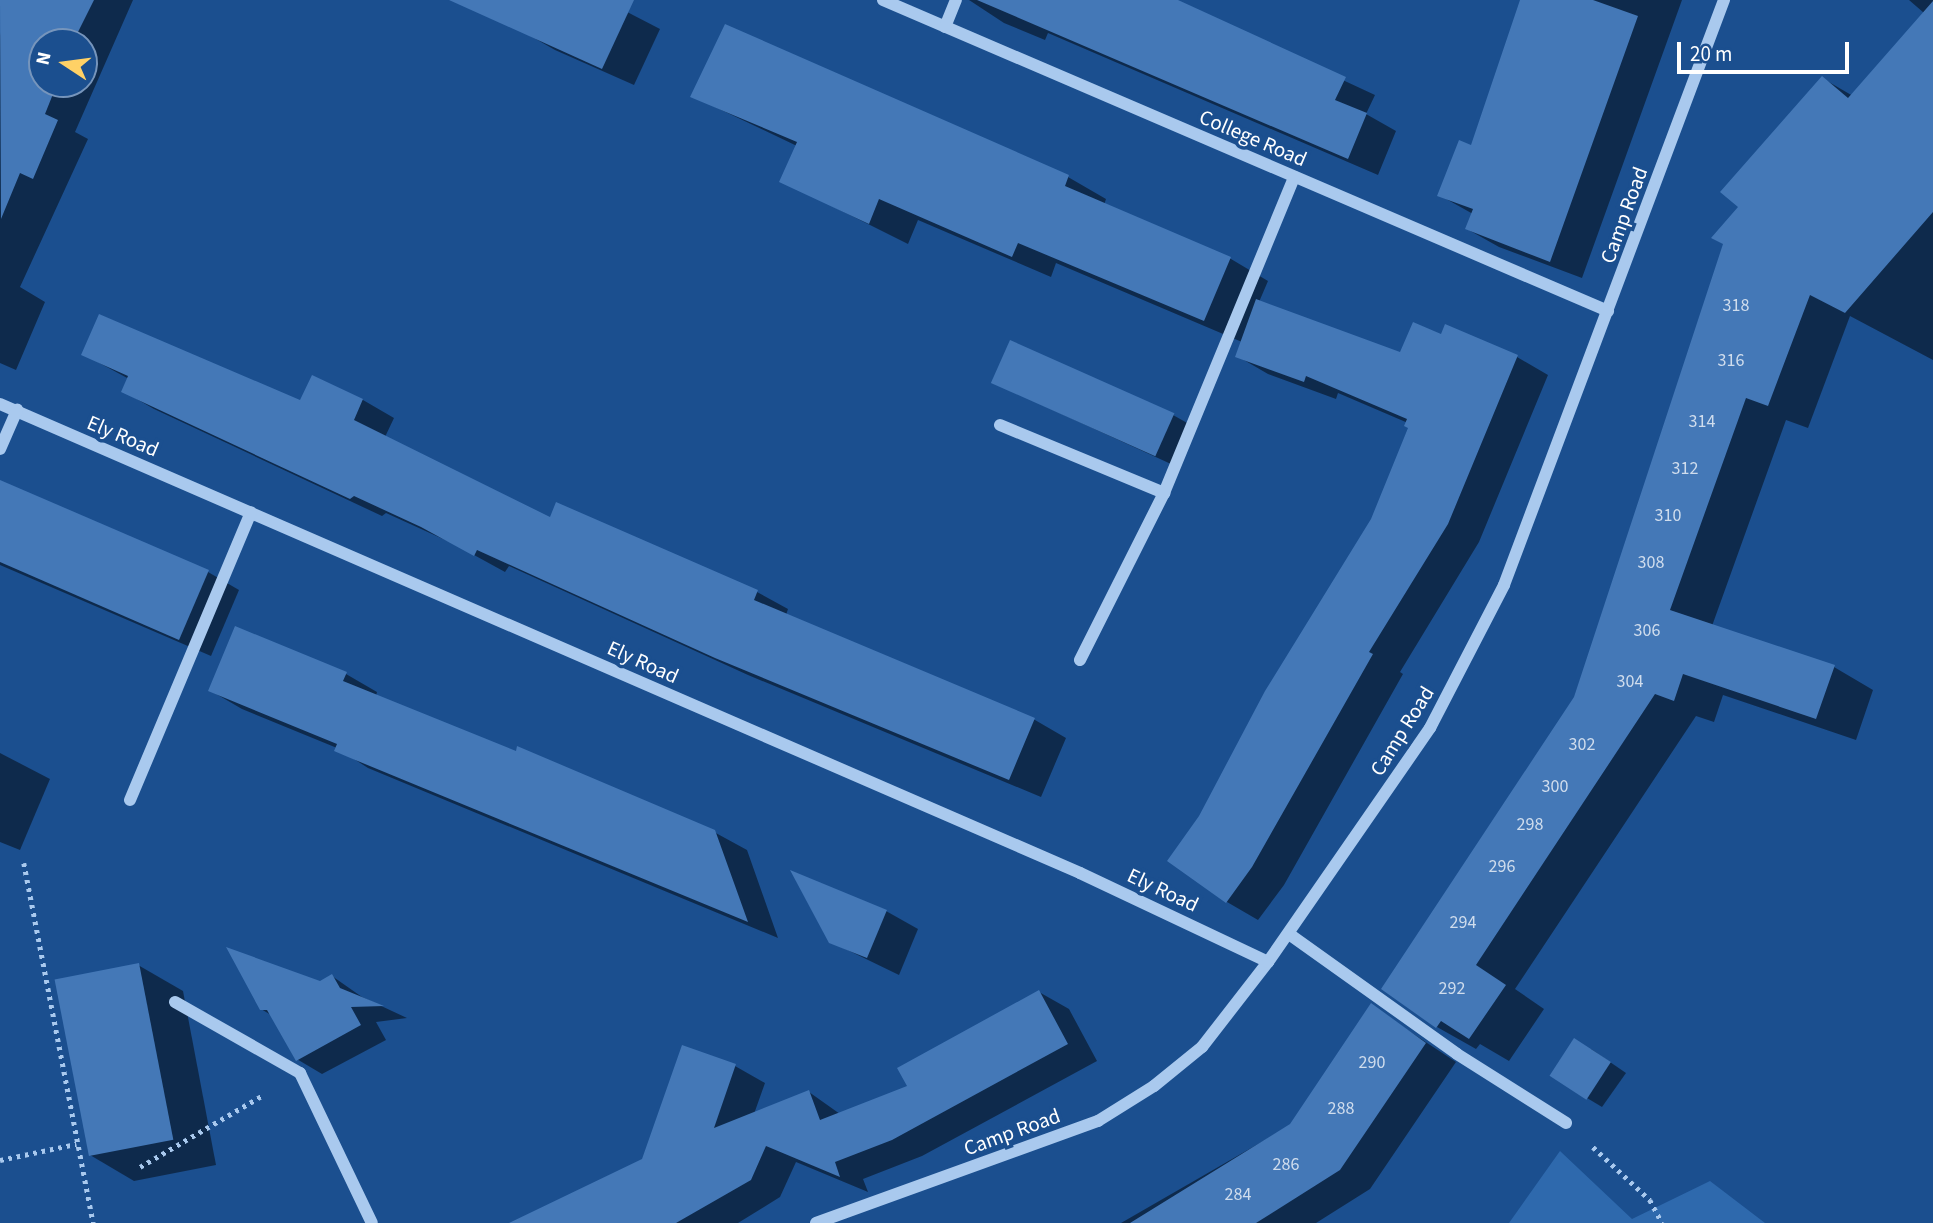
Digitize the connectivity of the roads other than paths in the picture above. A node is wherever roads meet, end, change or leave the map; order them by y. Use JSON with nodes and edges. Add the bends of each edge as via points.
{"nodes":[{"id":1,"x":883,"y":0,"type":"edge"},
{"id":2,"x":956,"y":0,"type":"edge"},
{"id":3,"x":1724,"y":0,"type":"edge"},
{"id":4,"x":945,"y":27,"type":"junction"},
{"id":5,"x":1294,"y":177,"type":"junction"},
{"id":6,"x":1608,"y":311,"type":"junction"},
{"id":7,"x":0,"y":404,"type":"edge"},
{"id":8,"x":17,"y":410,"type":"junction"},
{"id":9,"x":1000,"y":425,"type":"dead end"},
{"id":10,"x":0,"y":449,"type":"edge"},
{"id":11,"x":1164,"y":493,"type":"junction"},
{"id":12,"x":251,"y":512,"type":"junction"},
{"id":13,"x":1080,"y":660,"type":"dead end"},
{"id":14,"x":130,"y":800,"type":"dead end"},
{"id":15,"x":1289,"y":934,"type":"junction"},
{"id":16,"x":1268,"y":962,"type":"junction"},
{"id":17,"x":175,"y":1002,"type":"dead end"},
{"id":18,"x":1566,"y":1124,"type":"road end"},
{"id":19,"x":372,"y":1223,"type":"edge"},
{"id":20,"x":816,"y":1223,"type":"edge"}],
"edges":[{"from":1,"to":4,"type":"street","name":"College Road"},
{"from":2,"to":4,"type":"street"},
{"from":3,"to":6,"type":"street","name":"Camp Road"},
{"from":4,"to":5,"type":"street","name":"College Road"},
{"from":5,"to":6,"type":"street","name":"College Road"},
{"from":5,"to":11,"type":"street"},
{"from":6,"to":15,"type":"street","name":"Camp Road","via":[[1498,597],[1430,728]]},
{"from":7,"to":8,"type":"street","name":"Ely Road"},
{"from":8,"to":10,"type":"street"},
{"from":8,"to":12,"type":"street","name":"Ely Road"},
{"from":9,"to":11,"type":"street"},
{"from":11,"to":13,"type":"street"},
{"from":12,"to":14,"type":"street"},
{"from":12,"to":16,"type":"street","name":"Ely Road","via":[[1068,868]]},
{"from":15,"to":16,"type":"street","name":"Camp Road"},
{"from":15,"to":18,"type":"street","via":[[1457,1054]]},
{"from":16,"to":20,"type":"street","name":"Camp Road","via":[[1202,1046],[1154,1086],[1098,1121]]},
{"from":17,"to":19,"type":"street","via":[[300,1073]]}]}
